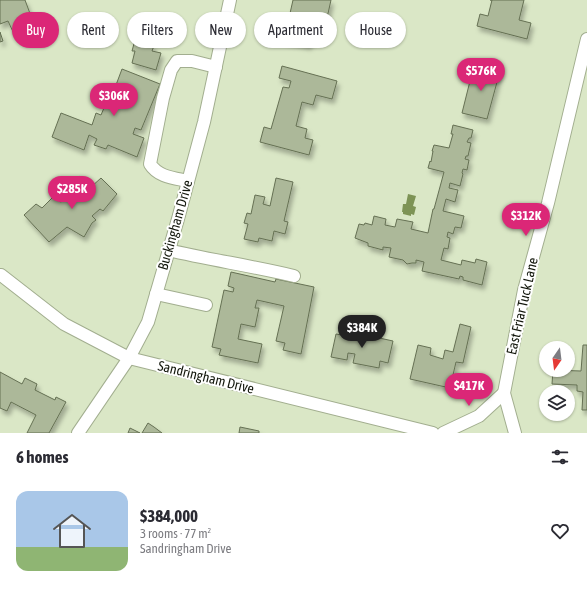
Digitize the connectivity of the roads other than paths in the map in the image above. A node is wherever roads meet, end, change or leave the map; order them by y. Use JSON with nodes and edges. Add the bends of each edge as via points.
{"nodes":[{"id":1,"x":230,"y":0,"type":"edge"},
{"id":2,"x":587,"y":39,"type":"edge"},
{"id":3,"x":216,"y":66,"type":"junction"},
{"id":4,"x":188,"y":181,"type":"junction"},
{"id":5,"x":168,"y":250,"type":"junction"},
{"id":6,"x":1,"y":275,"type":"edge"},
{"id":7,"x":294,"y":276,"type":"dead end"},
{"id":8,"x":156,"y":294,"type":"junction"},
{"id":9,"x":206,"y":305,"type":"dead end"},
{"id":10,"x":129,"y":358,"type":"junction"},
{"id":11,"x":504,"y":392,"type":"junction"},
{"id":12,"x":78,"y":433,"type":"edge"},
{"id":13,"x":432,"y":433,"type":"edge"},
{"id":14,"x":443,"y":433,"type":"edge"},
{"id":15,"x":515,"y":433,"type":"edge"}],
"edges":[{"from":1,"to":3,"type":"street","name":"Buckingham Drive"},
{"from":2,"to":11,"type":"street","name":"East Friar Tuck Lane","via":[[548,203],[524,290]]},
{"from":3,"to":4,"type":"street","name":"Buckingham Drive"},
{"from":3,"to":4,"type":"street","via":[[177,61],[171,70],[164,98],[150,164],[154,171]]},
{"from":4,"to":5,"type":"street","name":"Buckingham Drive"},
{"from":5,"to":7,"type":"street"},
{"from":5,"to":8,"type":"street","name":"Buckingham Drive"},
{"from":6,"to":10,"type":"street","name":"Sandringham Drive","via":[[64,324]]},
{"from":8,"to":9,"type":"street"},
{"from":8,"to":10,"type":"street","name":"Buckingham Drive","via":[[148,322]]},
{"from":10,"to":12,"type":"street","name":"Buckingham Drive"},
{"from":10,"to":13,"type":"street","name":"Sandringham Drive"},
{"from":11,"to":14,"type":"street","via":[[479,416]]},
{"from":11,"to":15,"type":"street","name":"East Friar Tuck Lane"}]}
